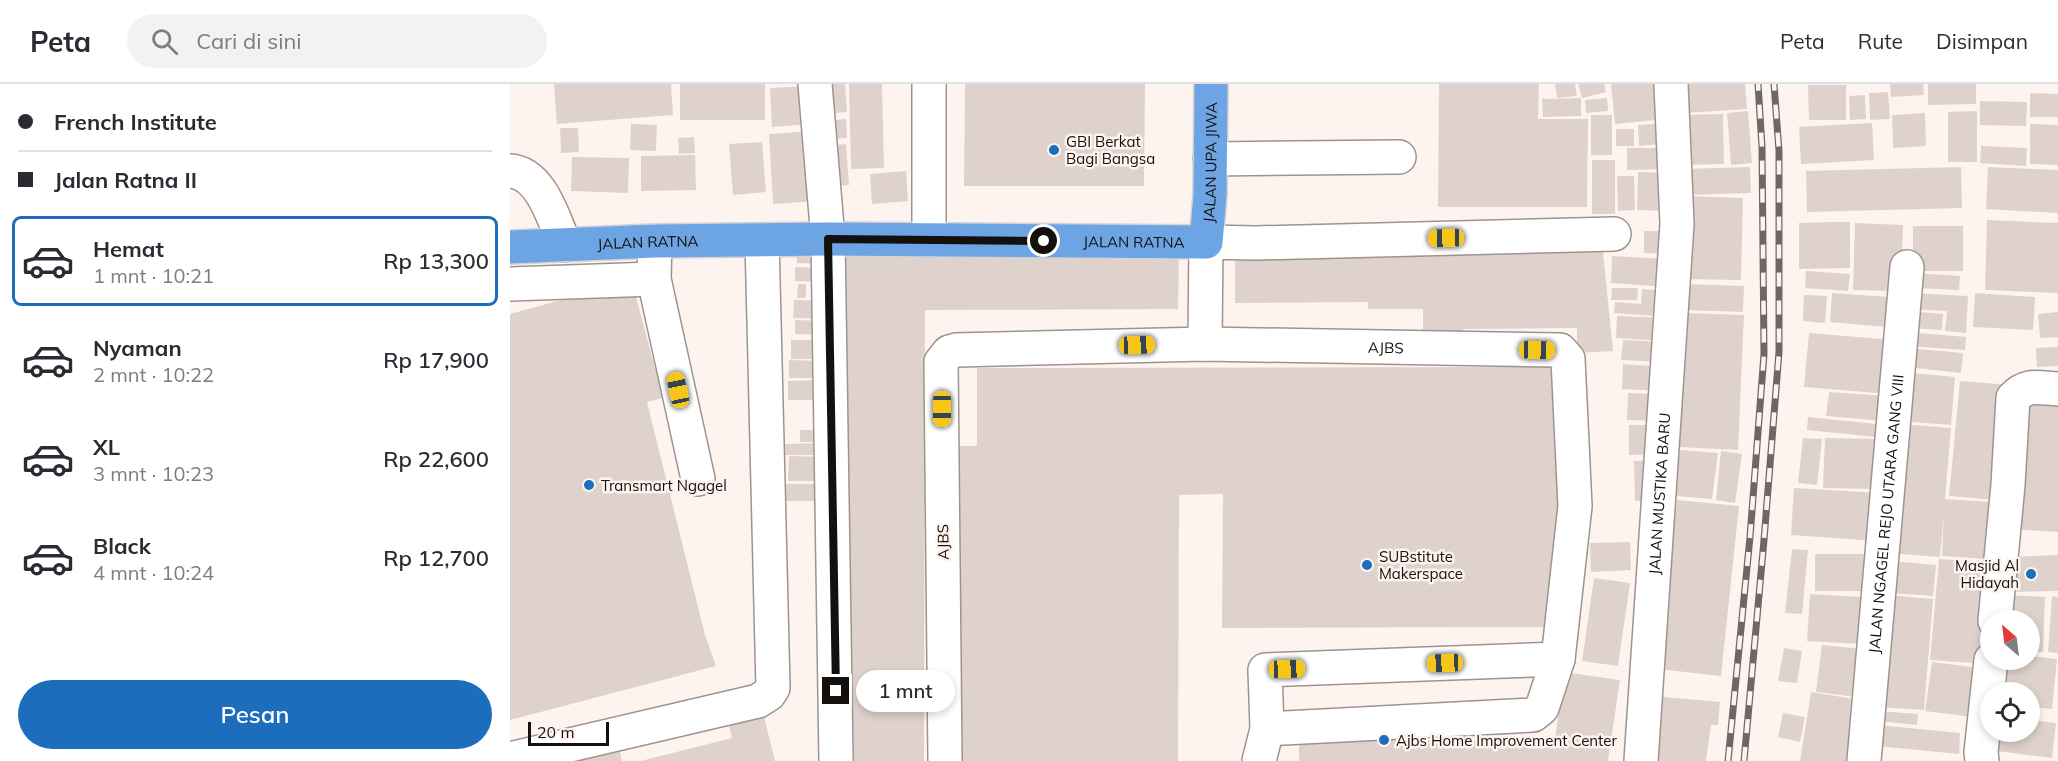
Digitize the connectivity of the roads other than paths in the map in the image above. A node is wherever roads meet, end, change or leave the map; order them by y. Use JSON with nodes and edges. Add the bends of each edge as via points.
{"nodes":[{"id":1,"x":815,"y":84,"type":"edge"},
{"id":2,"x":929,"y":84,"type":"edge"},
{"id":3,"x":1211,"y":84,"type":"edge"},
{"id":4,"x":1671,"y":84,"type":"edge"},
{"id":5,"x":1399,"y":157,"type":"dead end"},
{"id":6,"x":1210,"y":159,"type":"junction"},
{"id":7,"x":510,"y":171,"type":"edge"},
{"id":8,"x":1614,"y":234,"type":"dead end"},
{"id":9,"x":828,"y":239,"type":"junction"},
{"id":10,"x":762,"y":240,"type":"junction"},
{"id":11,"x":929,"y":240,"type":"junction"},
{"id":12,"x":655,"y":241,"type":"junction"},
{"id":13,"x":1206,"y":242,"type":"junction"},
{"id":14,"x":565,"y":245,"type":"junction"},
{"id":15,"x":510,"y":247,"type":"edge"},
{"id":16,"x":1907,"y":267,"type":"dead end"},
{"id":17,"x":654,"y":279,"type":"junction"},
{"id":18,"x":510,"y":284,"type":"edge"},
{"id":19,"x":1205,"y":344,"type":"junction"},
{"id":20,"x":2058,"y":389,"type":"edge"},
{"id":21,"x":698,"y":479,"type":"dead end"},
{"id":22,"x":1996,"y":610,"type":"edge"},
{"id":23,"x":1558,"y":659,"type":"junction"},
{"id":24,"x":1990,"y":670,"type":"edge"},
{"id":25,"x":1267,"y":729,"type":"junction"},
{"id":26,"x":510,"y":759,"type":"edge"},
{"id":27,"x":836,"y":761,"type":"edge"},
{"id":28,"x":945,"y":761,"type":"edge"},
{"id":29,"x":1258,"y":761,"type":"edge"},
{"id":30,"x":1641,"y":761,"type":"edge"},
{"id":31,"x":1864,"y":761,"type":"edge"},
{"id":32,"x":1982,"y":761,"type":"edge"}],
"edges":[{"from":1,"to":9,"type":"street"},
{"from":2,"to":11,"type":"street"},
{"from":3,"to":6,"type":"highway","name":"JALAN UPA JIWA"},
{"from":4,"to":30,"type":"street","name":"JALAN MUSTIKA BARU","via":[[1677,224]]},
{"from":5,"to":6,"type":"street"},
{"from":6,"to":13,"type":"highway","name":"JALAN UPA JIWA"},
{"from":7,"to":14,"type":"street","via":[[532,180]]},
{"from":8,"to":13,"type":"street","name":"JALAN RATNA"},
{"from":9,"to":10,"type":"highway","name":"JALAN RATNA"},
{"from":9,"to":11,"type":"highway","name":"JALAN RATNA"},
{"from":9,"to":27,"type":"street"},
{"from":10,"to":12,"type":"highway","name":"JALAN RATNA"},
{"from":10,"to":26,"type":"street","via":[[773,688],[758,701]]},
{"from":11,"to":13,"type":"highway","name":"JALAN RATNA"},
{"from":12,"to":14,"type":"highway","name":"JALAN RATNA"},
{"from":12,"to":17,"type":"street"},
{"from":13,"to":19,"type":"street"},
{"from":14,"to":15,"type":"highway","name":"JALAN RATNA"},
{"from":16,"to":31,"type":"street","name":"JALAN NGAGEL REJO UTARA GANG VIII"},
{"from":17,"to":18,"type":"street"},
{"from":17,"to":21,"type":"street"},
{"from":19,"to":23,"type":"street","name":"AJBS","via":[[1560,350],[1568,359],[1575,506]]},
{"from":19,"to":28,"type":"street","name":"AJBS","via":[[956,350],[941,362]]},
{"from":20,"to":22,"type":"street","via":[[2031,387],[2020,390],[2013,398]]},
{"from":23,"to":25,"type":"street","name":"AJBS","via":[[1542,708],[1533,715]]},
{"from":23,"to":25,"type":"street","via":[[1265,670]]},
{"from":24,"to":32,"type":"street"},
{"from":25,"to":29,"type":"street"}]}
